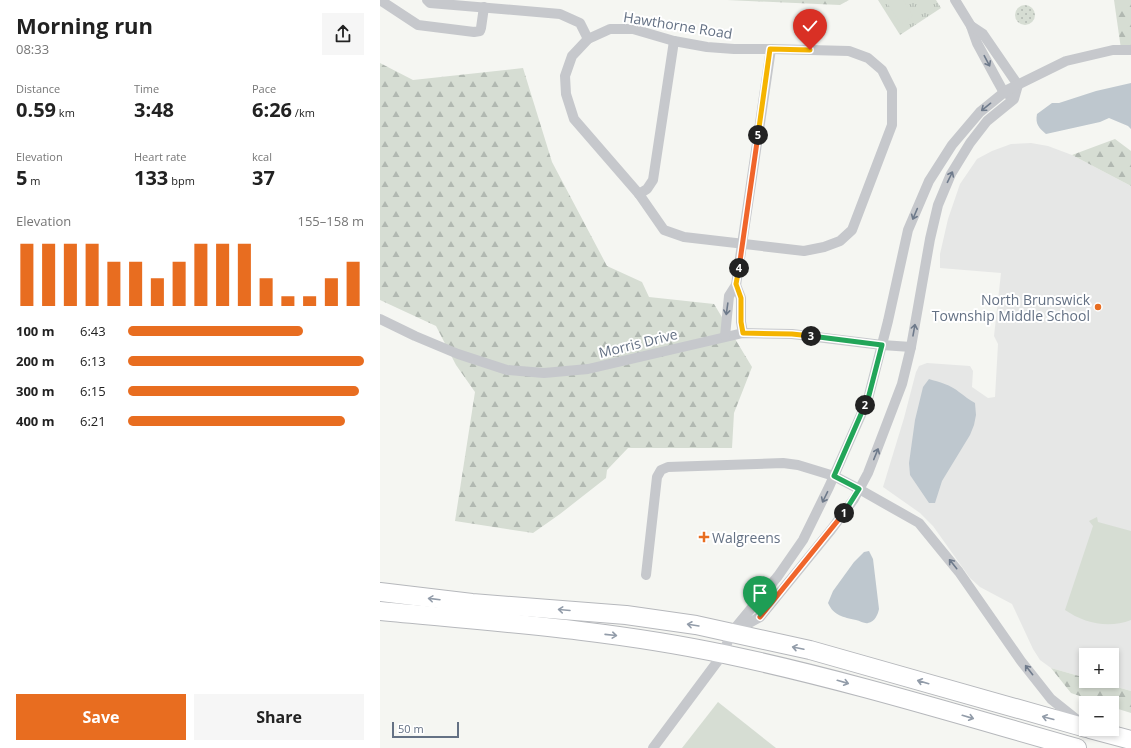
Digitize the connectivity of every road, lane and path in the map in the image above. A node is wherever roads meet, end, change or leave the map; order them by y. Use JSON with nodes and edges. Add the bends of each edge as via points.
{"nodes":[{"id":1,"x":380,"y":0,"type":"edge"},
{"id":2,"x":427,"y":0,"type":"edge"},
{"id":3,"x":955,"y":0,"type":"edge"},
{"id":4,"x":484,"y":7,"type":"junction"},
{"id":5,"x":971,"y":26,"type":"junction"},
{"id":6,"x":588,"y":39,"type":"junction"},
{"id":7,"x":674,"y":41,"type":"junction"},
{"id":8,"x":770,"y":49,"type":"junction"},
{"id":9,"x":1131,"y":50,"type":"edge"},
{"id":10,"x":1018,"y":85,"type":"junction"},
{"id":11,"x":1005,"y":92,"type":"junction"},
{"id":12,"x":1014,"y":99,"type":"junction"},
{"id":13,"x":639,"y":194,"type":"junction"},
{"id":14,"x":742,"y":245,"type":"junction"},
{"id":15,"x":736,"y":284,"type":"junction"},
{"id":16,"x":380,"y":319,"type":"edge"},
{"id":17,"x":743,"y":333,"type":"junction"},
{"id":18,"x":725,"y":336,"type":"junction"},
{"id":19,"x":882,"y":345,"type":"junction"},
{"id":20,"x":911,"y":347,"type":"junction"},
{"id":21,"x":834,"y":476,"type":"junction"},
{"id":22,"x":859,"y":489,"type":"junction"},
{"id":23,"x":646,"y":575,"type":"dead end"},
{"id":24,"x":380,"y":592,"type":"edge"},
{"id":25,"x":380,"y":610,"type":"edge"},
{"id":26,"x":731,"y":633,"type":"junction"},
{"id":27,"x":723,"y":654,"type":"junction"},
{"id":28,"x":1079,"y":721,"type":"edge"},
{"id":29,"x":1079,"y":725,"type":"edge"},
{"id":30,"x":1116,"y":736,"type":"edge"},
{"id":31,"x":1131,"y":740,"type":"edge"},
{"id":32,"x":653,"y":748,"type":"edge"},
{"id":33,"x":1077,"y":748,"type":"edge"}],
"edges":[{"from":1,"to":4,"type":"street","via":[[418,25],[474,32],[480,31]]},
{"from":2,"to":4,"type":"street","via":[[430,3]]},
{"from":3,"to":5,"type":"street"},
{"from":4,"to":6,"type":"street","via":[[560,14],[580,23]]},
{"from":5,"to":10,"type":"street","via":[[983,34]]},
{"from":5,"to":11,"type":"street","one_way":true,"via":[[996,80]]},
{"from":6,"to":7,"type":"street","name":"Hawthorne Road","via":[[610,29],[632,29]]},
{"from":6,"to":13,"type":"street","name":"Hawthorne Road","via":[[572,56],[565,76],[566,94],[574,119]]},
{"from":7,"to":8,"type":"street","name":"Hawthorne Road","via":[[707,47]]},
{"from":7,"to":13,"type":"street","via":[[653,180],[647,189]]},
{"from":8,"to":14,"type":"street"},
{"from":8,"to":14,"type":"street","name":"Hawthorne Road","via":[[849,51],[868,58],[882,70],[892,90],[892,125],[852,230],[840,241],[804,251]]},
{"from":9,"to":10,"type":"street","via":[[1113,50],[1066,61]]},
{"from":10,"to":11,"type":"street"},
{"from":10,"to":12,"type":"street"},
{"from":11,"to":12,"type":"street"},
{"from":11,"to":19,"type":"street","one_way":true,"via":[[980,112],[952,145],[929,181],[908,230]]},
{"from":20,"to":12,"type":"street","one_way":true,"via":[[938,205],[951,174],[970,143],[988,121]]},
{"from":13,"to":14,"type":"street","name":"Hawthorne Road","via":[[664,230],[684,237]]},
{"from":14,"to":15,"type":"street"},
{"from":15,"to":17,"type":"street","via":[[741,298]]},
{"from":15,"to":18,"type":"street","one_way":true,"via":[[729,296]]},
{"from":16,"to":18,"type":"street","name":"Morris Drive","via":[[458,354],[508,370],[544,374],[588,369]]},
{"from":17,"to":18,"type":"street","name":"Morris Drive"},
{"from":17,"to":19,"type":"street","name":"Morris Drive","via":[[792,334]]},
{"from":19,"to":20,"type":"street","name":"Morris Drive"},
{"from":19,"to":21,"type":"street","via":[[868,399]]},
{"from":22,"to":20,"type":"street","one_way":true,"via":[[900,391]]},
{"from":21,"to":22,"type":"street"},
{"from":21,"to":23,"type":"street","via":[[783,463],[668,467],[661,470],[657,477]]},
{"from":21,"to":26,"type":"street","one_way":true,"via":[[803,540],[778,576]]},
{"from":22,"to":26,"type":"street","via":[[831,530],[760,617]]},
{"from":28,"to":22,"type":"street","one_way":true,"via":[[1051,699],[1021,661],[959,572],[919,523]]},
{"from":26,"to":24,"type":"highway","one_way":true,"via":[[626,615],[472,603]]},
{"from":25,"to":27,"type":"highway","one_way":true,"via":[[625,636]]},
{"from":26,"to":27,"type":"street"},
{"from":29,"to":26,"type":"highway","one_way":true,"via":[[810,650]]},
{"from":27,"to":32,"type":"street"},
{"from":27,"to":33,"type":"highway","one_way":true,"via":[[831,679]]},
{"from":30,"to":31,"type":"highway"}]}
